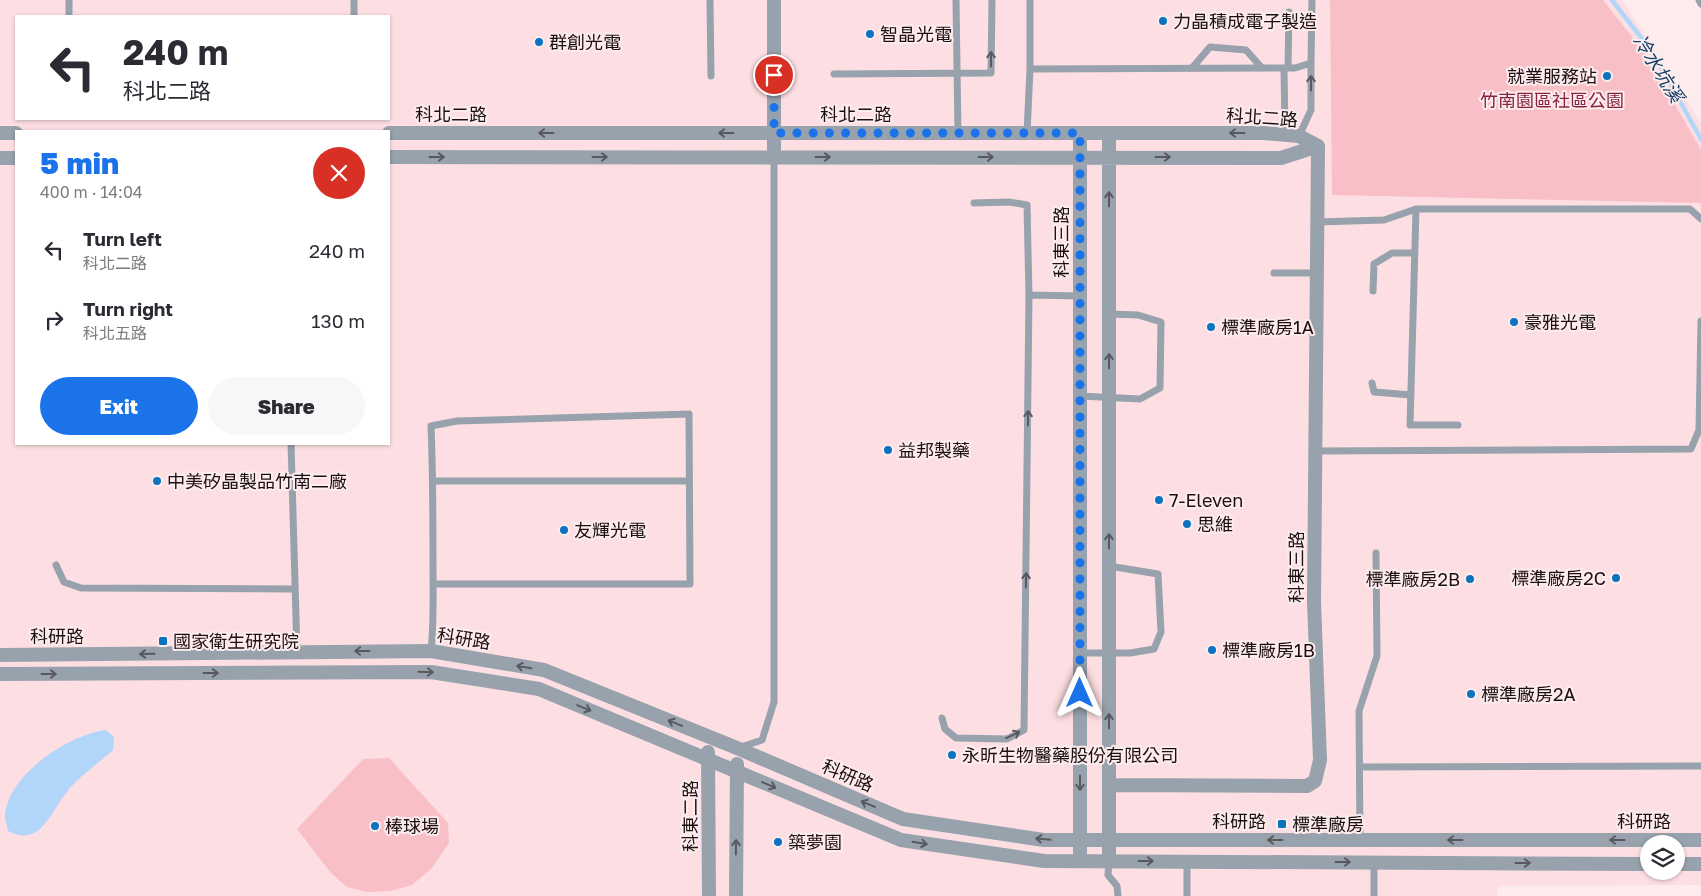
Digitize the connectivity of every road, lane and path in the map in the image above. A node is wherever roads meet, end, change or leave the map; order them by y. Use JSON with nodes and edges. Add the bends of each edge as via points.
{"nodes":[{"id":1,"x":69,"y":0,"type":"edge"},
{"id":2,"x":354,"y":0,"type":"edge"},
{"id":3,"x":710,"y":0,"type":"edge"},
{"id":4,"x":774,"y":0,"type":"edge"},
{"id":5,"x":956,"y":0,"type":"edge"},
{"id":6,"x":992,"y":0,"type":"edge"},
{"id":7,"x":1030,"y":0,"type":"edge"},
{"id":8,"x":1312,"y":0,"type":"edge"},
{"id":9,"x":1699,"y":0,"type":"edge"},
{"id":10,"x":1701,"y":4,"type":"edge"},
{"id":11,"x":1289,"y":12,"type":"dead end"},
{"id":12,"x":69,"y":15,"type":"edge"},
{"id":13,"x":354,"y":15,"type":"edge"},
{"id":14,"x":1311,"y":63,"type":"junction"},
{"id":15,"x":1192,"y":68,"type":"junction"},
{"id":16,"x":1262,"y":68,"type":"junction"},
{"id":17,"x":1286,"y":68,"type":"junction"},
{"id":18,"x":1030,"y":69,"type":"junction"},
{"id":19,"x":834,"y":74,"type":"dead end"},
{"id":20,"x":957,"y":74,"type":"junction"},
{"id":21,"x":711,"y":76,"type":"dead end"},
{"id":22,"x":0,"y":133,"type":"edge"},
{"id":23,"x":15,"y":133,"type":"edge"},
{"id":24,"x":390,"y":133,"type":"edge"},
{"id":25,"x":774,"y":133,"type":"junction"},
{"id":26,"x":958,"y":133,"type":"junction"},
{"id":27,"x":1027,"y":133,"type":"junction"},
{"id":28,"x":1080,"y":133,"type":"junction"},
{"id":29,"x":1109,"y":133,"type":"junction"},
{"id":30,"x":1292,"y":135,"type":"junction"},
{"id":31,"x":1318,"y":146,"type":"junction"},
{"id":32,"x":390,"y":157,"type":"edge"},
{"id":33,"x":774,"y":157,"type":"junction"},
{"id":34,"x":1080,"y":157,"type":"junction"},
{"id":35,"x":1109,"y":157,"type":"junction"},
{"id":36,"x":0,"y":158,"type":"edge"},
{"id":37,"x":15,"y":158,"type":"edge"},
{"id":38,"x":974,"y":203,"type":"dead end"},
{"id":39,"x":1416,"y":209,"type":"junction"},
{"id":40,"x":1701,"y":219,"type":"edge"},
{"id":41,"x":1318,"y":222,"type":"junction"},
{"id":42,"x":1415,"y":253,"type":"junction"},
{"id":43,"x":1274,"y":273,"type":"dead end"},
{"id":44,"x":1317,"y":273,"type":"junction"},
{"id":45,"x":1373,"y":290,"type":"dead end"},
{"id":46,"x":1029,"y":295,"type":"junction"},
{"id":47,"x":1080,"y":296,"type":"junction"},
{"id":48,"x":1109,"y":314,"type":"junction"},
{"id":49,"x":1701,"y":321,"type":"edge"},
{"id":50,"x":1372,"y":383,"type":"dead end"},
{"id":51,"x":1411,"y":394,"type":"junction"},
{"id":52,"x":1080,"y":396,"type":"junction"},
{"id":53,"x":1109,"y":397,"type":"junction"},
{"id":54,"x":1458,"y":425,"type":"dead end"},
{"id":55,"x":292,"y":445,"type":"edge"},
{"id":56,"x":1316,"y":452,"type":"junction"},
{"id":57,"x":689,"y":481,"type":"junction"},
{"id":58,"x":433,"y":482,"type":"junction"},
{"id":59,"x":1376,"y":553,"type":"dead end"},
{"id":60,"x":56,"y":565,"type":"dead end"},
{"id":61,"x":1109,"y":566,"type":"junction"},
{"id":62,"x":433,"y":584,"type":"junction"},
{"id":63,"x":295,"y":589,"type":"junction"},
{"id":64,"x":431,"y":651,"type":"junction"},
{"id":65,"x":298,"y":652,"type":"junction"},
{"id":66,"x":1080,"y":653,"type":"junction"},
{"id":67,"x":1109,"y":654,"type":"junction"},
{"id":68,"x":0,"y":655,"type":"edge"},
{"id":69,"x":0,"y":674,"type":"edge"},
{"id":70,"x":942,"y":718,"type":"dead end"},
{"id":71,"x":708,"y":736,"type":"junction"},
{"id":72,"x":737,"y":748,"type":"junction"},
{"id":73,"x":708,"y":759,"type":"junction"},
{"id":74,"x":1701,"y":766,"type":"edge"},
{"id":75,"x":1360,"y":767,"type":"junction"},
{"id":76,"x":737,"y":771,"type":"junction"},
{"id":77,"x":1109,"y":785,"type":"junction"},
{"id":78,"x":1080,"y":840,"type":"junction"},
{"id":79,"x":1109,"y":840,"type":"junction"},
{"id":80,"x":1360,"y":840,"type":"junction"},
{"id":81,"x":1701,"y":840,"type":"edge"},
{"id":82,"x":1080,"y":861,"type":"junction"},
{"id":83,"x":1109,"y":861,"type":"junction"},
{"id":84,"x":1186,"y":862,"type":"junction"},
{"id":85,"x":1374,"y":862,"type":"junction"},
{"id":86,"x":1640,"y":864,"type":"edge"},
{"id":87,"x":1685,"y":864,"type":"edge"},
{"id":88,"x":1701,"y":864,"type":"edge"},
{"id":89,"x":709,"y":896,"type":"edge"},
{"id":90,"x":736,"y":896,"type":"edge"},
{"id":91,"x":1118,"y":896,"type":"edge"},
{"id":92,"x":1187,"y":896,"type":"edge"},
{"id":93,"x":1374,"y":896,"type":"edge"}],
"edges":[{"from":1,"to":12,"type":"lane"},
{"from":2,"to":13,"type":"lane"},
{"from":3,"to":21,"type":"lane"},
{"from":4,"to":25,"type":"street"},
{"from":5,"to":20,"type":"lane"},
{"from":20,"to":6,"type":"lane","one_way":true,"via":[[991,73]]},
{"from":7,"to":18,"type":"lane"},
{"from":8,"to":14,"type":"lane"},
{"from":9,"to":10,"type":"lane"},
{"from":11,"to":17,"type":"lane"},
{"from":14,"to":17,"type":"lane"},
{"from":30,"to":14,"type":"lane","one_way":true,"via":[[1311,110]]},
{"from":15,"to":16,"type":"lane"},
{"from":15,"to":16,"type":"lane","via":[[1210,48],[1246,50]]},
{"from":15,"to":18,"type":"lane"},
{"from":16,"to":17,"type":"lane"},
{"from":17,"to":30,"type":"lane"},
{"from":18,"to":27,"type":"lane"},
{"from":19,"to":20,"type":"lane"},
{"from":20,"to":26,"type":"lane"},
{"from":22,"to":23,"type":"street"},
{"from":25,"to":24,"type":"street","name":"科北二路","one_way":true},
{"from":25,"to":26,"type":"street","name":"科北二路"},
{"from":25,"to":33,"type":"street"},
{"from":26,"to":27,"type":"street","name":"科北二路"},
{"from":27,"to":28,"type":"street","name":"科北二路"},
{"from":28,"to":29,"type":"street","name":"科北二路"},
{"from":28,"to":34,"type":"street","name":"科東三路"},
{"from":30,"to":29,"type":"street","name":"科北二路","one_way":true},
{"from":29,"to":35,"type":"street"},
{"from":30,"to":31,"type":"street","name":"科北二路"},
{"from":35,"to":31,"type":"street","name":"科北二路","one_way":true,"via":[[1282,158]]},
{"from":31,"to":41,"type":"street","name":"科東三路"},
{"from":32,"to":33,"type":"street","name":"科北二路","one_way":true},
{"from":33,"to":34,"type":"street","name":"科北二路","one_way":true},
{"from":33,"to":72,"type":"lane","via":[[774,702],[762,740]]},
{"from":34,"to":35,"type":"street","name":"科北二路"},
{"from":34,"to":47,"type":"street","name":"科東三路"},
{"from":48,"to":35,"type":"street","one_way":true},
{"from":36,"to":37,"type":"street"},
{"from":38,"to":46,"type":"lane","via":[[1027,205]]},
{"from":39,"to":40,"type":"lane","via":[[1690,209]]},
{"from":39,"to":41,"type":"lane","via":[[1384,220]]},
{"from":39,"to":42,"type":"lane"},
{"from":41,"to":44,"type":"street","name":"科東三路"},
{"from":42,"to":45,"type":"lane","via":[[1392,253],[1374,264]]},
{"from":42,"to":51,"type":"lane"},
{"from":43,"to":44,"type":"lane"},
{"from":44,"to":56,"type":"street","name":"科東三路"},
{"from":46,"to":47,"type":"lane"},
{"from":70,"to":46,"type":"lane","one_way":true,"via":[[945,729],[956,738],[1007,739],[1024,730]]},
{"from":47,"to":52,"type":"street","name":"科東三路"},
{"from":53,"to":48,"type":"street","one_way":true},
{"from":48,"to":53,"type":"lane","via":[[1161,322],[1160,388],[1140,399]]},
{"from":49,"to":56,"type":"lane","via":[[1699,430],[1691,449]]},
{"from":50,"to":51,"type":"lane","via":[[1374,392]]},
{"from":51,"to":54,"type":"lane","via":[[1410,425]]},
{"from":52,"to":53,"type":"lane"},
{"from":52,"to":66,"type":"street","name":"科東三路"},
{"from":61,"to":53,"type":"street","one_way":true},
{"from":55,"to":63,"type":"lane"},
{"from":56,"to":77,"type":"street","name":"科東三路","via":[[1314,602],[1320,760],[1315,781],[1307,786]]},
{"from":57,"to":58,"type":"lane"},
{"from":57,"to":58,"type":"lane","via":[[689,414],[458,421],[432,426]]},
{"from":57,"to":62,"type":"lane","via":[[690,584]]},
{"from":58,"to":62,"type":"lane"},
{"from":59,"to":75,"type":"lane","via":[[1377,656],[1359,710]]},
{"from":60,"to":63,"type":"lane","via":[[64,582],[81,588]]},
{"from":61,"to":67,"type":"street"},
{"from":61,"to":67,"type":"lane","via":[[1158,574],[1161,632],[1154,649]]},
{"from":62,"to":64,"type":"lane"},
{"from":63,"to":65,"type":"lane"},
{"from":64,"to":65,"type":"street","name":"科研路","one_way":true},
{"from":71,"to":64,"type":"street","name":"科研路","one_way":true,"via":[[544,670]]},
{"from":65,"to":68,"type":"street","name":"科研路","one_way":true},
{"from":66,"to":67,"type":"lane"},
{"from":66,"to":78,"type":"street","name":"科東三路","one_way":true},
{"from":77,"to":67,"type":"street","one_way":true},
{"from":69,"to":73,"type":"street","one_way":true,"via":[[431,672],[539,689]]},
{"from":71,"to":72,"type":"street","name":"科研路"},
{"from":71,"to":73,"type":"street","name":"科東二路"},
{"from":72,"to":76,"type":"street"},
{"from":78,"to":72,"type":"street","name":"科研路","one_way":true,"via":[[1044,840],[903,819]]},
{"from":73,"to":76,"type":"street"},
{"from":73,"to":89,"type":"street","name":"科東二路"},
{"from":74,"to":75,"type":"lane"},
{"from":75,"to":80,"type":"lane"},
{"from":76,"to":82,"type":"street","one_way":true,"via":[[901,840],[1044,861]]},
{"from":90,"to":76,"type":"street","one_way":true},
{"from":77,"to":79,"type":"street"},
{"from":78,"to":79,"type":"street","name":"科研路"},
{"from":78,"to":82,"type":"street","name":"科東三路"},
{"from":80,"to":79,"type":"street","name":"科研路","one_way":true},
{"from":79,"to":83,"type":"street"},
{"from":81,"to":80,"type":"street","name":"科研路","one_way":true},
{"from":82,"to":83,"type":"street"},
{"from":83,"to":84,"type":"street","one_way":true},
{"from":83,"to":91,"type":"lane","via":[[1108,875],[1117,886]]},
{"from":84,"to":85,"type":"street","one_way":true},
{"from":84,"to":92,"type":"lane"},
{"from":85,"to":86,"type":"street","one_way":true},
{"from":85,"to":93,"type":"lane"},
{"from":87,"to":88,"type":"street"}]}
